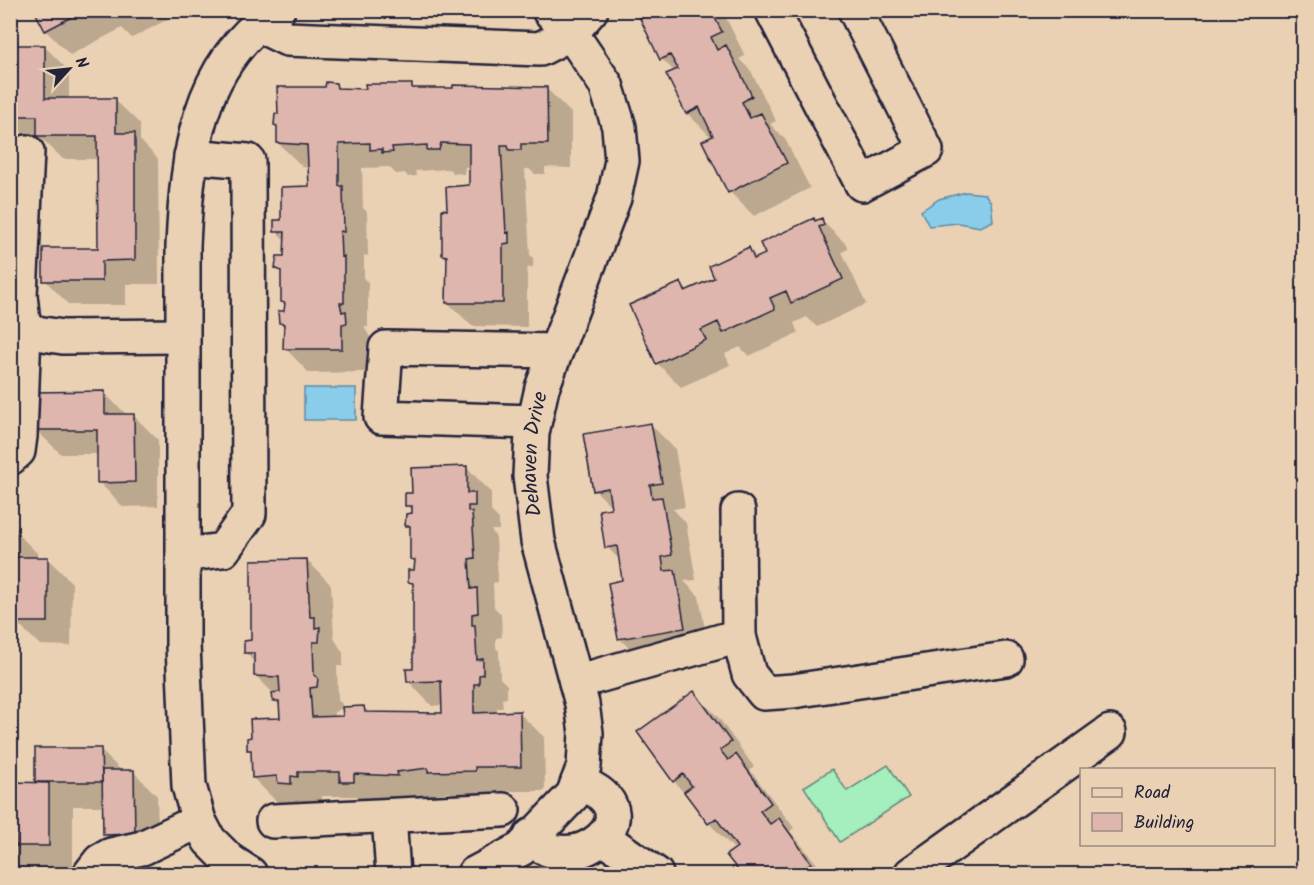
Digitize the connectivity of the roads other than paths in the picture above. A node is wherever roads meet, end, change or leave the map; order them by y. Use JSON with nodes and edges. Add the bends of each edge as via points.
{"nodes":[{"id":1,"x":772,"y":10,"type":"edge"},
{"id":2,"x":855,"y":10,"type":"edge"},
{"id":3,"x":268,"y":18,"type":"edge"},
{"id":4,"x":570,"y":18,"type":"edge"},
{"id":5,"x":27,"y":152,"type":"dead end"},
{"id":6,"x":191,"y":156,"type":"junction"},
{"id":7,"x":17,"y":330,"type":"edge"},
{"id":8,"x":182,"y":336,"type":"junction"},
{"id":9,"x":556,"y":351,"type":"junction"},
{"id":10,"x":534,"y":422,"type":"junction"},
{"id":11,"x":10,"y":458,"type":"edge"},
{"id":12,"x":738,"y":510,"type":"dead end"},
{"id":13,"x":183,"y":555,"type":"junction"},
{"id":14,"x":739,"y":636,"type":"junction"},
{"id":15,"x":1006,"y":658,"type":"dead end"},
{"id":16,"x":576,"y":682,"type":"junction"},
{"id":17,"x":1110,"y":732,"type":"dead end"},
{"id":18,"x":578,"y":782,"type":"junction"},
{"id":19,"x":503,"y":810,"type":"dead end"},
{"id":20,"x":389,"y":816,"type":"junction"},
{"id":21,"x":199,"y":821,"type":"junction"},
{"id":22,"x":273,"y":821,"type":"dead end"},
{"id":23,"x":531,"y":836,"type":"junction"},
{"id":24,"x":608,"y":841,"type":"junction"},
{"id":25,"x":90,"y":874,"type":"edge"},
{"id":26,"x":250,"y":874,"type":"edge"},
{"id":27,"x":393,"y":874,"type":"edge"},
{"id":28,"x":474,"y":874,"type":"edge"},
{"id":29,"x":656,"y":874,"type":"edge"},
{"id":30,"x":910,"y":874,"type":"edge"}],
"edges":[{"from":1,"to":2,"type":"street","via":[[862,184],[926,150]]},
{"from":3,"to":4,"type":"street","via":[[287,39],[540,49]]},
{"from":3,"to":6,"type":"street","via":[[231,52],[208,92]]},
{"from":4,"to":9,"type":"street","name":"Dehaven Drive","via":[[606,85],[619,128],[622,161],[614,198]]},
{"from":5,"to":7,"type":"street"},
{"from":6,"to":8,"type":"street","via":[[184,202]]},
{"from":6,"to":13,"type":"street","via":[[248,161],[249,514],[223,550]]},
{"from":7,"to":8,"type":"street","via":[[63,337]]},
{"from":7,"to":11,"type":"street","via":[[20,436],[18,452]]},
{"from":8,"to":13,"type":"street"},
{"from":9,"to":10,"type":"street","name":"Dehaven Drive"},
{"from":9,"to":10,"type":"street","via":[[386,348],[381,417]]},
{"from":10,"to":16,"type":"street","name":"Dehaven Drive","via":[[530,476],[538,541]]},
{"from":12,"to":14,"type":"street"},
{"from":13,"to":21,"type":"street","via":[[189,786]]},
{"from":14,"to":15,"type":"street","via":[[749,674],[764,693]]},
{"from":14,"to":16,"type":"street"},
{"from":16,"to":18,"type":"street","name":"Dehaven Drive","via":[[586,733],[584,766]]},
{"from":17,"to":30,"type":"street"},
{"from":18,"to":23,"type":"street","name":"Dehaven Drive","via":[[573,795]]},
{"from":18,"to":24,"type":"street","via":[[601,795],[608,806],[612,819]]},
{"from":19,"to":20,"type":"street"},
{"from":20,"to":22,"type":"street"},
{"from":20,"to":27,"type":"street"},
{"from":21,"to":25,"type":"street","via":[[142,848],[111,855]]},
{"from":21,"to":26,"type":"street","via":[[209,840]]},
{"from":23,"to":24,"type":"street","via":[[546,857],[557,864],[572,865],[597,855]]},
{"from":23,"to":28,"type":"street","name":"Dehaven Drive","via":[[521,849]]},
{"from":24,"to":29,"type":"street"}]}
